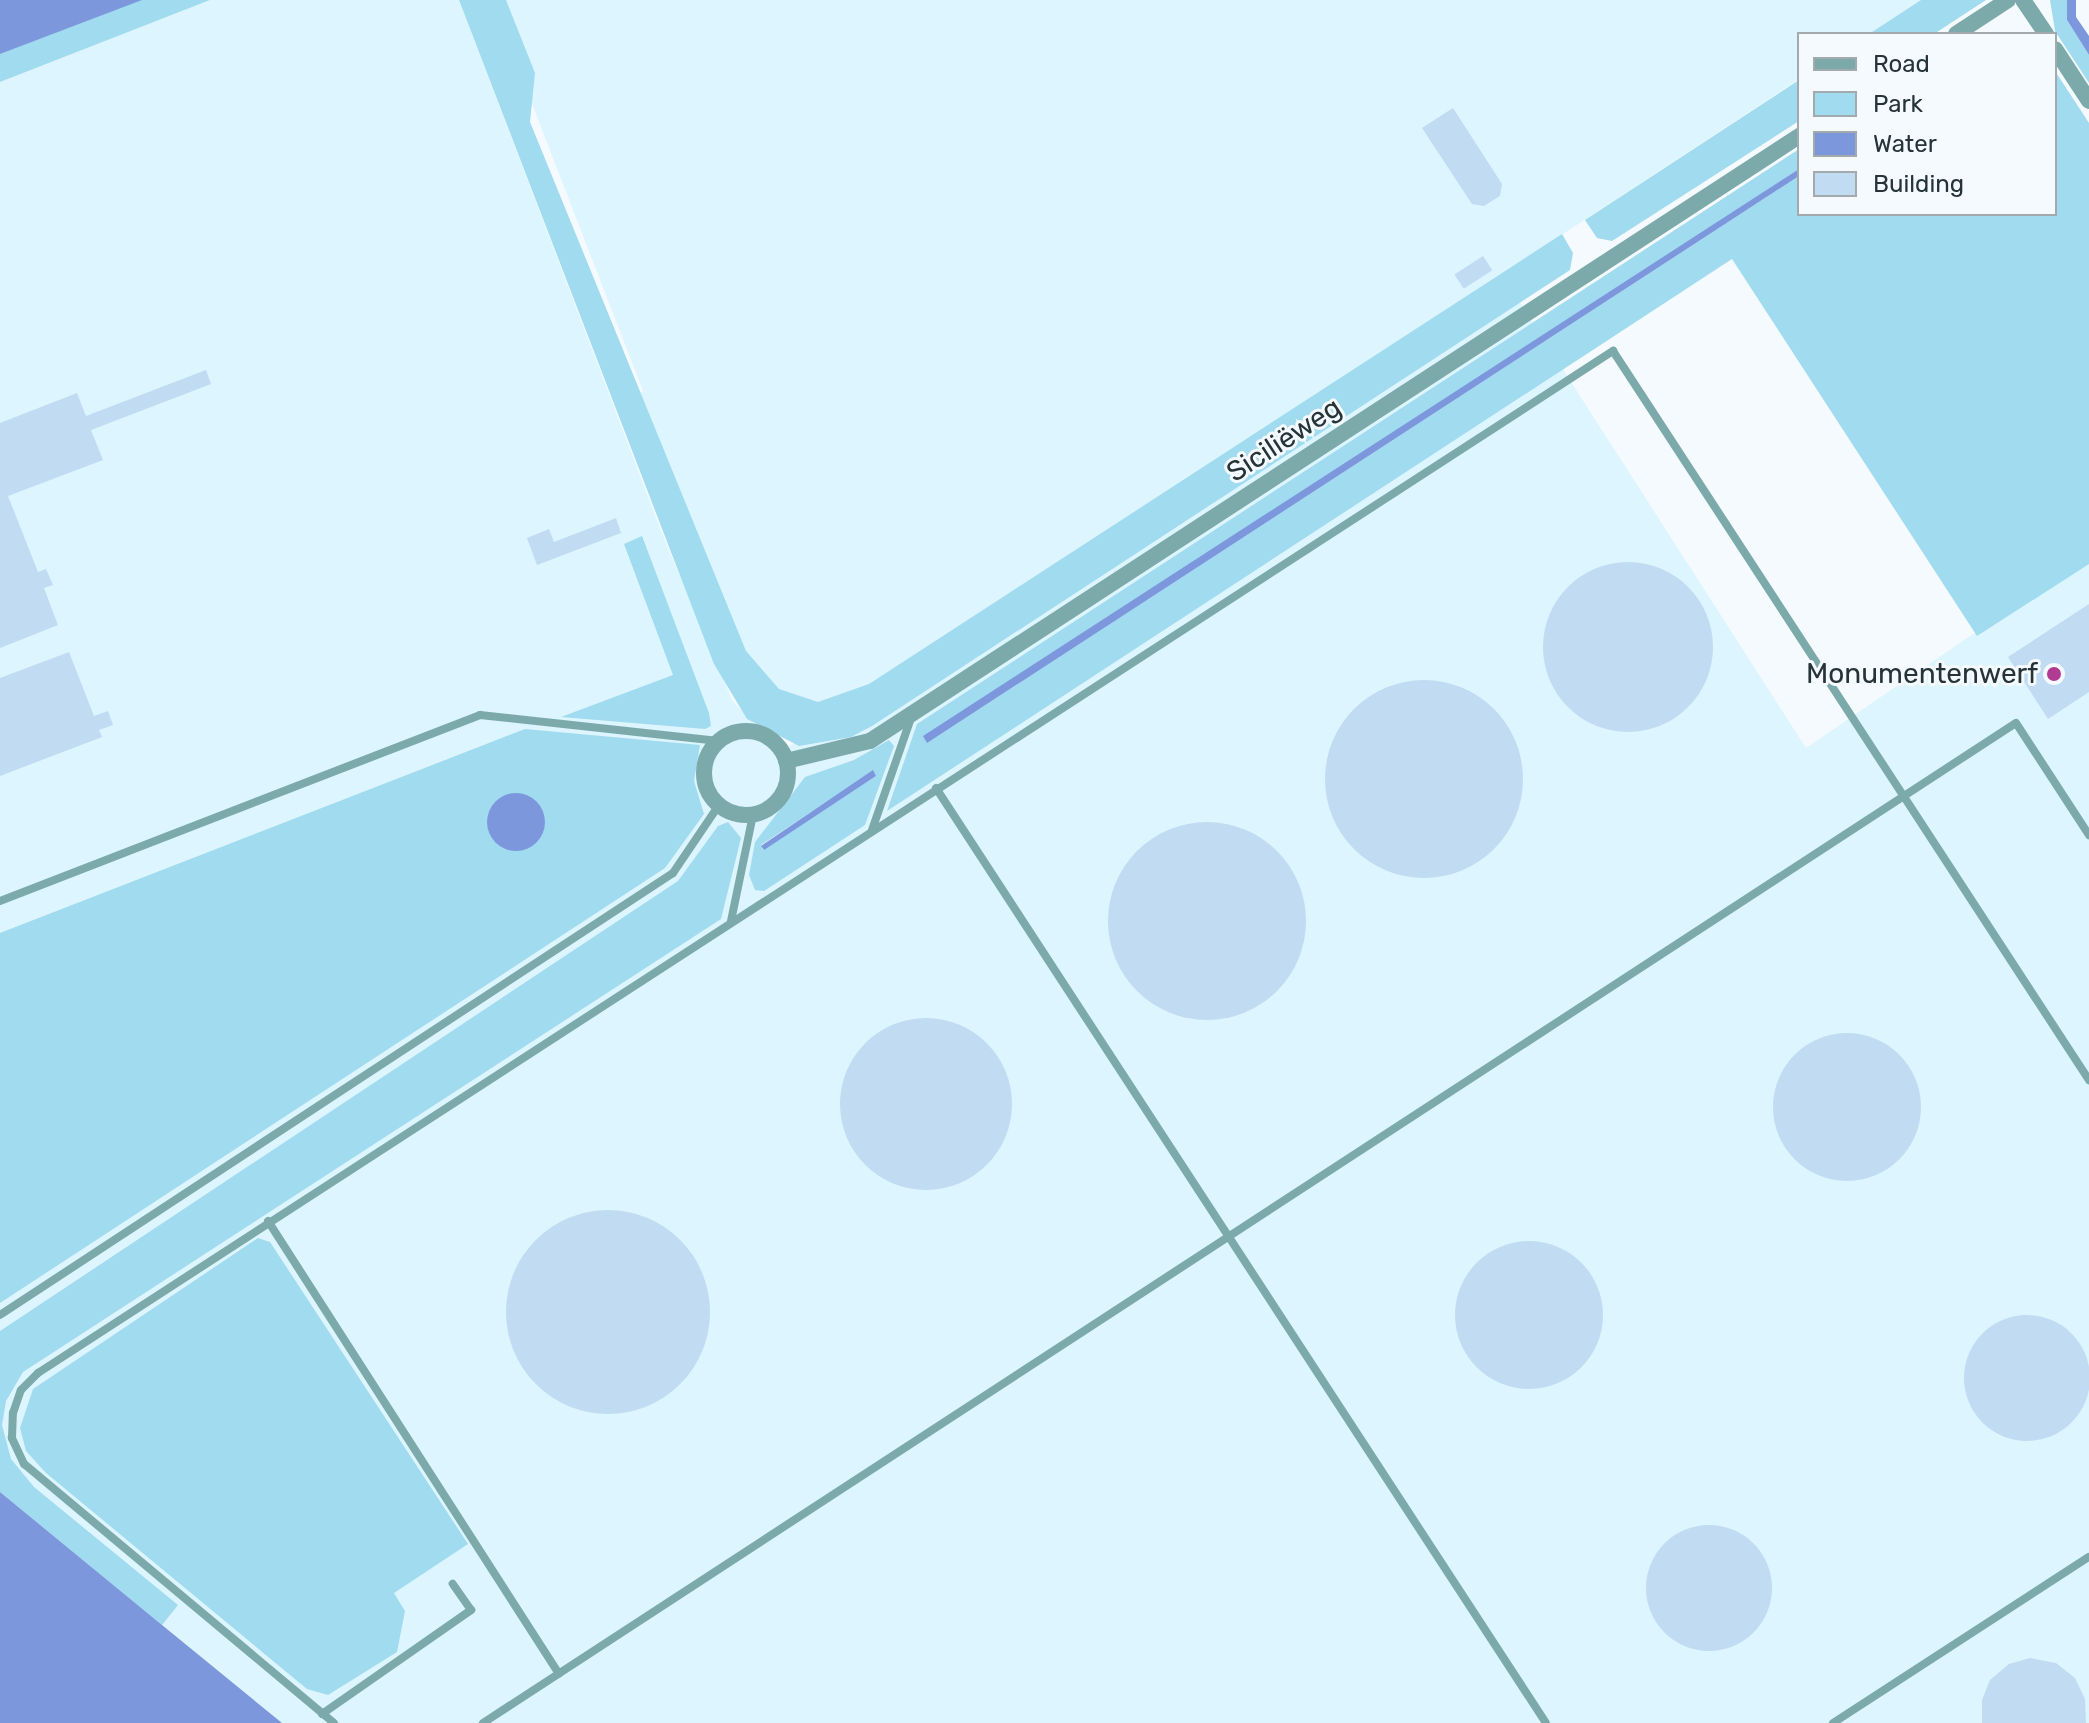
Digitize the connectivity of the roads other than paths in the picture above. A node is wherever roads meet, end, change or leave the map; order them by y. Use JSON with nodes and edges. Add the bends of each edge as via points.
{"nodes":[{"id":1,"x":2008,"y":0,"type":"edge"},
{"id":2,"x":2023,"y":0,"type":"edge"},
{"id":3,"x":1959,"y":32,"type":"edge"},
{"id":4,"x":2045,"y":32,"type":"edge"},
{"id":5,"x":2057,"y":52,"type":"edge"},
{"id":6,"x":2089,"y":101,"type":"edge"},
{"id":7,"x":1797,"y":137,"type":"edge"},
{"id":8,"x":912,"y":714,"type":"junction"},
{"id":9,"x":719,"y":741,"type":"junction"},
{"id":10,"x":786,"y":761,"type":"junction"},
{"id":11,"x":936,"y":788,"type":"junction"},
{"id":12,"x":1904,"y":797,"type":"junction"},
{"id":13,"x":719,"y":805,"type":"junction"},
{"id":14,"x":753,"y":815,"type":"junction"},
{"id":15,"x":872,"y":830,"type":"junction"},
{"id":16,"x":2089,"y":835,"type":"edge"},
{"id":17,"x":0,"y":901,"type":"edge"},
{"id":18,"x":731,"y":921,"type":"junction"},
{"id":19,"x":2089,"y":1080,"type":"edge"},
{"id":20,"x":268,"y":1221,"type":"junction"},
{"id":21,"x":1229,"y":1237,"type":"junction"},
{"id":22,"x":0,"y":1315,"type":"edge"},
{"id":23,"x":2089,"y":1557,"type":"edge"},
{"id":24,"x":453,"y":1584,"type":"dead end"},
{"id":25,"x":559,"y":1674,"type":"junction"},
{"id":26,"x":322,"y":1714,"type":"junction"},
{"id":27,"x":334,"y":1723,"type":"edge"},
{"id":28,"x":483,"y":1723,"type":"edge"},
{"id":29,"x":1546,"y":1723,"type":"edge"},
{"id":30,"x":1833,"y":1723,"type":"edge"}],
"edges":[{"from":1,"to":3,"type":"street"},
{"from":2,"to":4,"type":"street"},
{"from":5,"to":6,"type":"street"},
{"from":7,"to":8,"type":"street","name":"Siciliëweg"},
{"from":8,"to":10,"type":"street","name":"Siciliëweg","via":[[870,741]]},
{"from":8,"to":15,"type":"lane"},
{"from":9,"to":10,"type":"street","via":[[732,734],[759,733],[780,749]]},
{"from":9,"to":13,"type":"street","via":[[704,773]]},
{"from":9,"to":17,"type":"lane","via":[[480,715]]},
{"from":10,"to":14,"type":"street","via":[[781,795]]},
{"from":11,"to":12,"type":"lane","via":[[1613,351]]},
{"from":11,"to":15,"type":"lane"},
{"from":11,"to":21,"type":"lane"},
{"from":12,"to":16,"type":"lane","via":[[2016,723]]},
{"from":12,"to":19,"type":"lane"},
{"from":12,"to":21,"type":"lane"},
{"from":13,"to":14,"type":"street"},
{"from":13,"to":22,"type":"lane","via":[[673,873]]},
{"from":14,"to":18,"type":"lane"},
{"from":15,"to":18,"type":"lane"},
{"from":18,"to":20,"type":"lane"},
{"from":20,"to":25,"type":"lane"},
{"from":20,"to":26,"type":"lane","via":[[38,1373],[21,1390],[12,1438],[24,1464],[46,1487]]},
{"from":21,"to":25,"type":"lane"},
{"from":21,"to":29,"type":"lane"},
{"from":23,"to":30,"type":"lane"},
{"from":24,"to":26,"type":"lane","via":[[471,1610]]},
{"from":25,"to":28,"type":"lane"},
{"from":26,"to":27,"type":"lane"}]}
